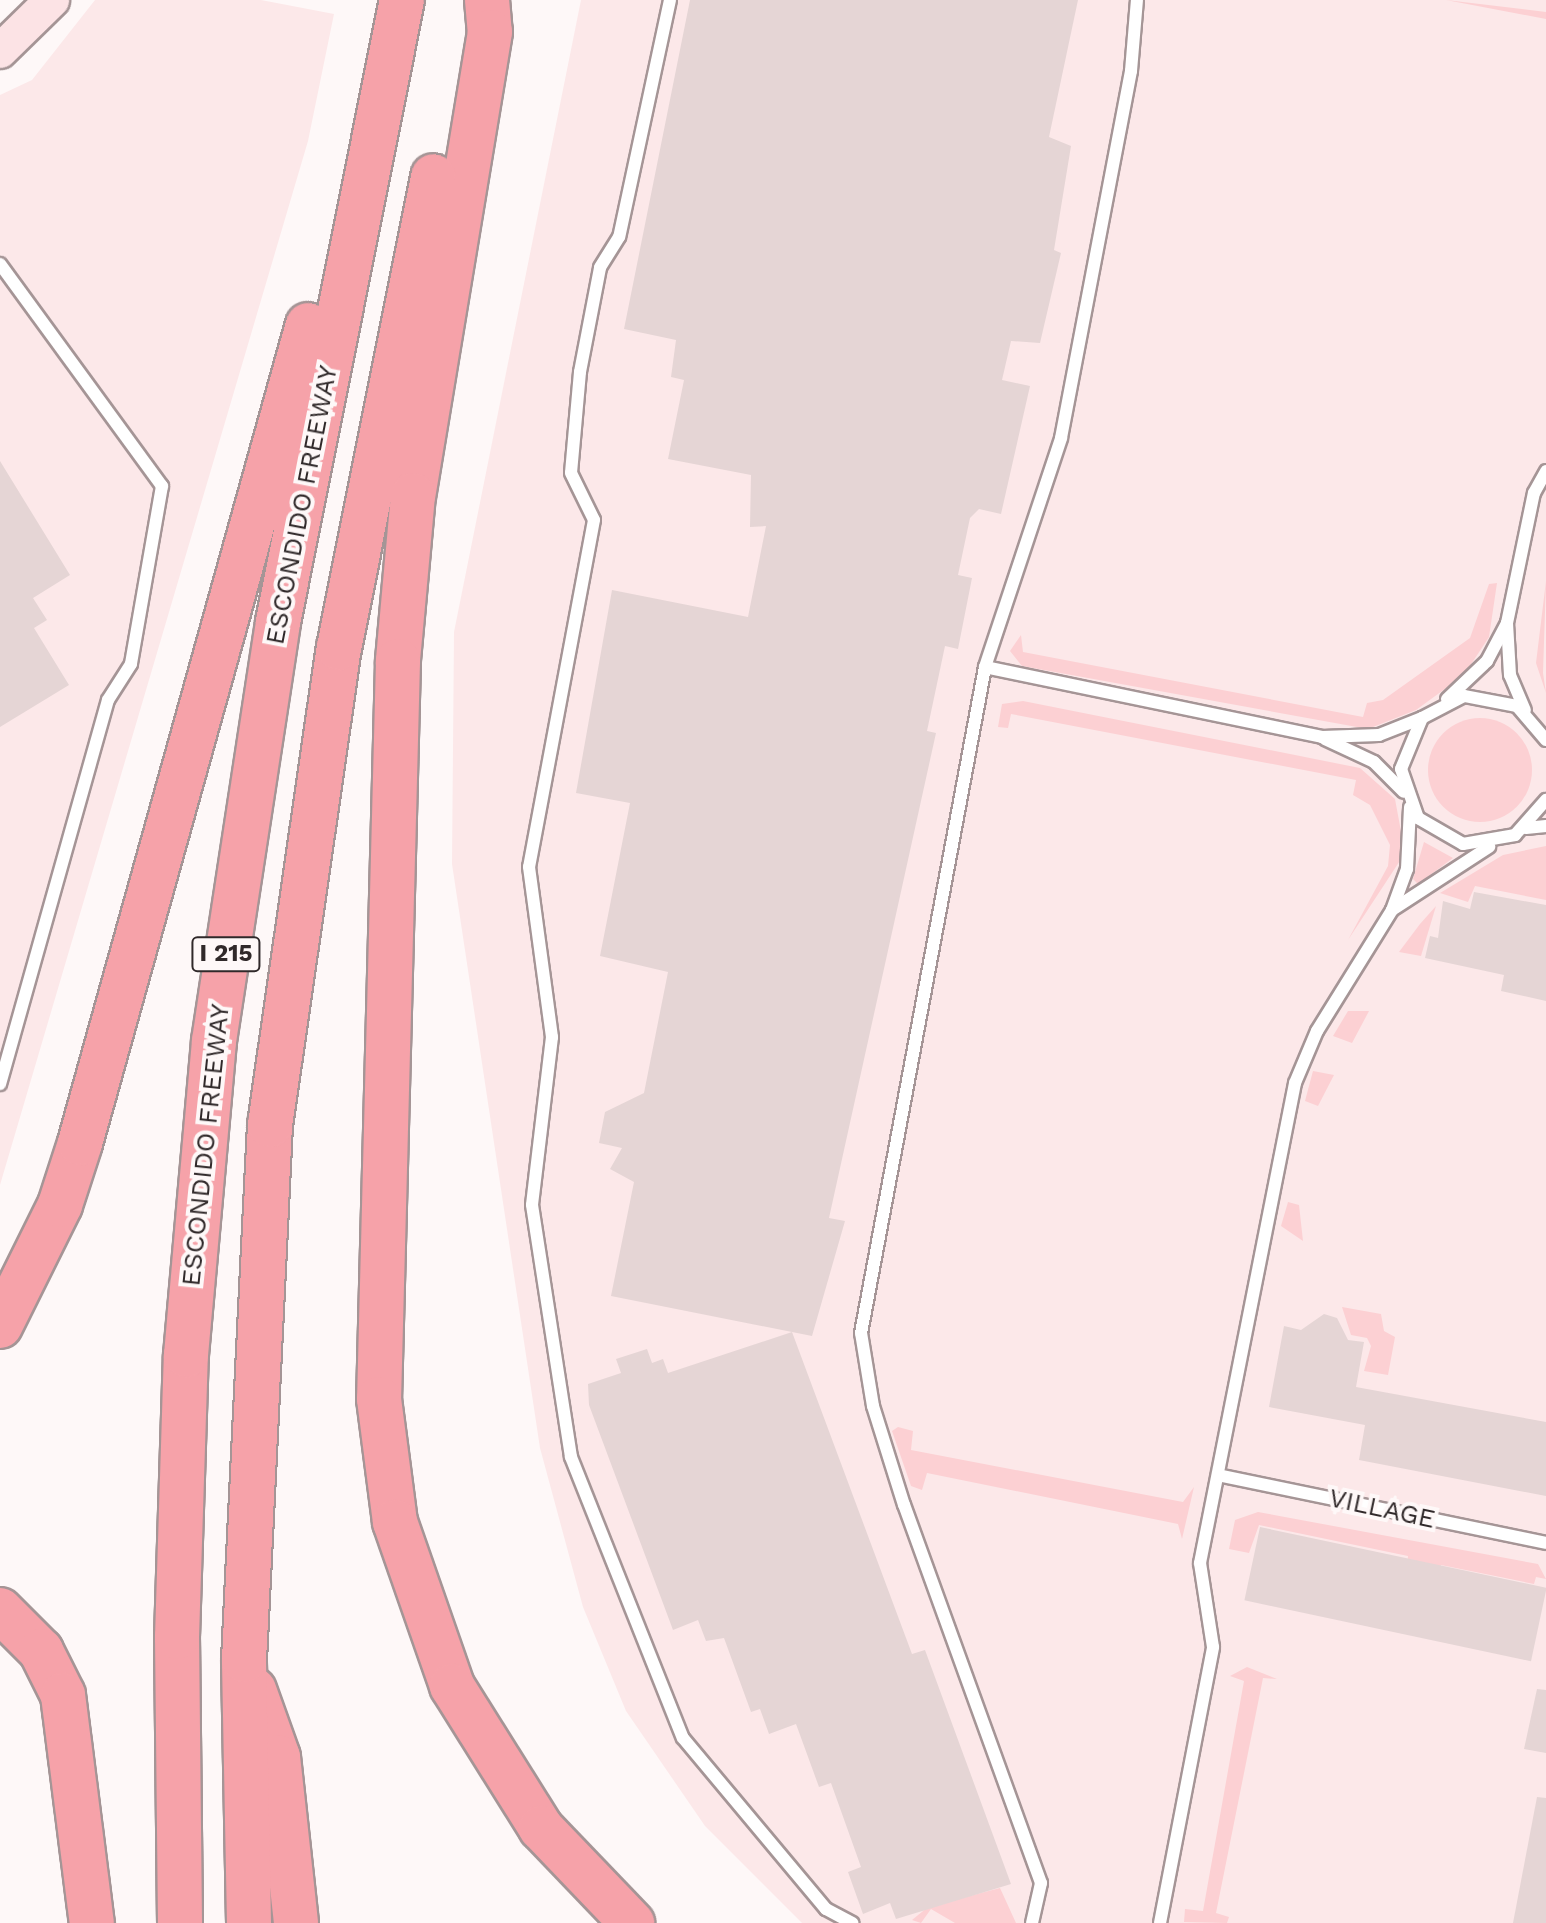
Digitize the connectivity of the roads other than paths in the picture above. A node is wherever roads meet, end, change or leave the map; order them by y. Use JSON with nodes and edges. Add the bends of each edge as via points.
{"nodes":[{"id":1,"x":52,"y":0,"type":"edge"},
{"id":2,"x":376,"y":0,"type":"edge"},
{"id":3,"x":402,"y":0,"type":"edge"},
{"id":4,"x":468,"y":0,"type":"edge"},
{"id":5,"x":487,"y":0,"type":"edge"},
{"id":6,"x":670,"y":0,"type":"edge"},
{"id":7,"x":1137,"y":0,"type":"edge"},
{"id":8,"x":0,"y":51,"type":"edge"},
{"id":9,"x":0,"y":264,"type":"edge"},
{"id":10,"x":1546,"y":471,"type":"edge"},
{"id":11,"x":1507,"y":623,"type":"junction"},
{"id":12,"x":985,"y":667,"type":"junction"},
{"id":13,"x":1443,"y":702,"type":"junction"},
{"id":14,"x":1527,"y":713,"type":"junction"},
{"id":15,"x":1422,"y":718,"type":"junction"},
{"id":16,"x":1545,"y":736,"type":"edge"},
{"id":17,"x":1322,"y":737,"type":"junction"},
{"id":18,"x":1404,"y":792,"type":"junction"},
{"id":19,"x":1546,"y":800,"type":"edge"},
{"id":20,"x":1410,"y":807,"type":"junction"},
{"id":21,"x":1546,"y":826,"type":"edge"},
{"id":22,"x":1526,"y":828,"type":"junction"},
{"id":23,"x":1502,"y":841,"type":"junction"},
{"id":24,"x":1392,"y":910,"type":"junction"},
{"id":25,"x":0,"y":1084,"type":"edge"},
{"id":26,"x":0,"y":1326,"type":"edge"},
{"id":27,"x":1218,"y":1475,"type":"junction"},
{"id":28,"x":1546,"y":1543,"type":"edge"},
{"id":29,"x":0,"y":1610,"type":"edge"},
{"id":30,"x":244,"y":1660,"type":"junction"},
{"id":31,"x":92,"y":1923,"type":"edge"},
{"id":32,"x":180,"y":1923,"type":"edge"},
{"id":33,"x":249,"y":1923,"type":"edge"},
{"id":34,"x":296,"y":1923,"type":"edge"},
{"id":35,"x":632,"y":1923,"type":"edge"},
{"id":36,"x":852,"y":1923,"type":"edge"},
{"id":37,"x":1032,"y":1923,"type":"edge"},
{"id":38,"x":1160,"y":1923,"type":"edge"}],
"edges":[{"from":1,"to":8,"type":"main road"},
{"from":2,"to":26,"type":"highway","via":[[301,360],[227,635],[60,1205]]},
{"from":3,"to":32,"type":"highway","name":"ESCONDIDO FREEWAY","number":"I 215","via":[[278,622],[214,1041],[186,1355],[177,1637]]},
{"from":4,"to":30,"type":"highway","number":"I 215","via":[[339,648],[270,1125]]},
{"from":5,"to":35,"type":"highway","via":[[490,32],[424,407],[398,661],[379,1399],[395,1522],[452,1686],[541,1828]]},
{"from":6,"to":36,"type":"lane","via":[[619,237],[600,268],[580,372],[571,473],[594,520],[529,867],[552,1037],[532,1205],[571,1457],[683,1738],[826,1909]]},
{"from":7,"to":12,"type":"lane","via":[[1131,71],[1061,438]]},
{"from":9,"to":25,"type":"lane","via":[[162,486],[131,664],[108,700]]},
{"from":10,"to":11,"type":"lane","via":[[1534,493]]},
{"from":11,"to":13,"type":"lane","via":[[1487,661]]},
{"from":11,"to":14,"type":"lane","via":[[1510,675]]},
{"from":12,"to":17,"type":"lane"},
{"from":12,"to":37,"type":"lane","via":[[861,1333],[873,1406],[904,1505],[1041,1883]]},
{"from":13,"to":14,"type":"lane","via":[[1487,695]]},
{"from":13,"to":15,"type":"lane"},
{"from":14,"to":16,"type":"lane"},
{"from":15,"to":17,"type":"lane","via":[[1379,735]]},
{"from":15,"to":18,"type":"lane","via":[[1402,758]]},
{"from":17,"to":18,"type":"lane","via":[[1374,762]]},
{"from":18,"to":20,"type":"lane"},
{"from":19,"to":22,"type":"lane"},
{"from":20,"to":23,"type":"lane","via":[[1450,841]]},
{"from":20,"to":24,"type":"lane","via":[[1407,869]]},
{"from":21,"to":22,"type":"lane"},
{"from":22,"to":23,"type":"lane"},
{"from":23,"to":24,"type":"lane","via":[[1442,871]]},
{"from":24,"to":27,"type":"lane","via":[[1317,1031],[1295,1083]]},
{"from":27,"to":28,"type":"lane","name":"VILLAGE"},
{"from":27,"to":38,"type":"lane","via":[[1200,1563],[1213,1647]]},
{"from":29,"to":31,"type":"highway","via":[[41,1651],[63,1695]]},
{"from":30,"to":33,"type":"highway","number":"I 215"},
{"from":30,"to":34,"type":"highway","via":[[278,1757]]}]}
